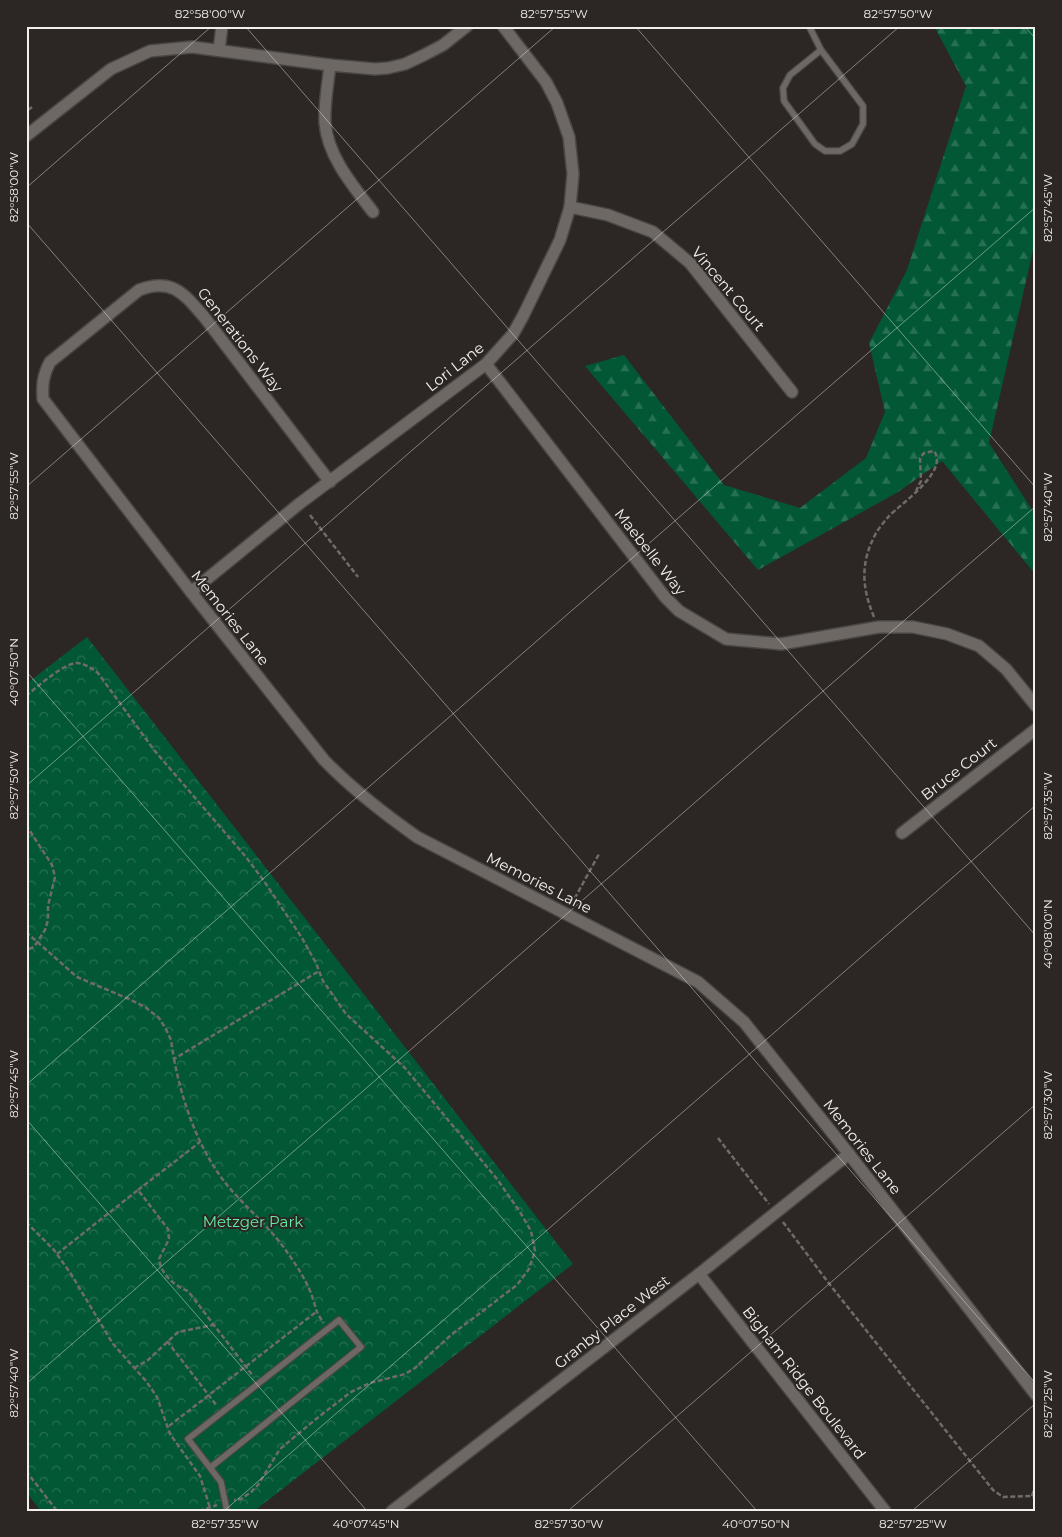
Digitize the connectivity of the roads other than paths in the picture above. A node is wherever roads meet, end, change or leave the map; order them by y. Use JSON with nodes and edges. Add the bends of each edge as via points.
{"nodes":[{"id":1,"x":222,"y":26,"type":"edge"},
{"id":2,"x":467,"y":26,"type":"edge"},
{"id":3,"x":503,"y":26,"type":"edge"},
{"id":4,"x":808,"y":26,"type":"edge"},
{"id":5,"x":219,"y":50,"type":"junction"},
{"id":6,"x":821,"y":50,"type":"junction"},
{"id":7,"x":330,"y":65,"type":"junction"},
{"id":8,"x":28,"y":130,"type":"edge"},
{"id":9,"x":570,"y":207,"type":"junction"},
{"id":10,"x":373,"y":212,"type":"dead end"},
{"id":11,"x":486,"y":364,"type":"junction"},
{"id":12,"x":42,"y":384,"type":"joint"},
{"id":13,"x":792,"y":392,"type":"dead end"},
{"id":14,"x":330,"y":482,"type":"junction"},
{"id":15,"x":191,"y":592,"type":"junction"},
{"id":16,"x":1036,"y":706,"type":"edge"},
{"id":17,"x":1036,"y":729,"type":"edge"},
{"id":18,"x":902,"y":833,"type":"dead end"},
{"id":19,"x":849,"y":1154,"type":"junction"},
{"id":20,"x":699,"y":1274,"type":"junction"},
{"id":21,"x":1036,"y":1395,"type":"edge"},
{"id":22,"x":211,"y":1467,"type":"junction"},
{"id":23,"x":227,"y":1511,"type":"edge"},
{"id":24,"x":392,"y":1511,"type":"edge"},
{"id":25,"x":885,"y":1511,"type":"edge"}],
"edges":[{"from":1,"to":5,"type":"street"},
{"from":2,"to":7,"type":"street","via":[[443,45],[405,64],[374,69]]},
{"from":3,"to":9,"type":"street","name":"Lori Lane","via":[[546,82],[564,119],[573,164]]},
{"from":4,"to":6,"type":"lane"},
{"from":5,"to":7,"type":"street"},
{"from":5,"to":8,"type":"street","via":[[150,51],[111,69]]},
{"from":6,"to":6,"type":"lane","via":[[790,75],[783,88],[784,101],[815,144],[825,151],[840,150],[852,144],[863,124],[863,106]]},
{"from":7,"to":10,"type":"street","via":[[325,124],[329,144],[337,162]]},
{"from":9,"to":11,"type":"street","name":"Lori Lane","via":[[560,240],[523,316],[513,334]]},
{"from":9,"to":13,"type":"street","name":"Vincent Court","via":[[608,215],[653,232],[690,263]]},
{"from":11,"to":14,"type":"street","name":"Lori Lane"},
{"from":11,"to":16,"type":"street","name":"Maebelle Way","via":[[679,611],[726,639],[781,644],[879,627],[913,627],[947,634],[979,646],[1006,669]]},
{"from":12,"to":14,"type":"street","name":"Generations Way","via":[[50,362],[139,290],[149,286],[172,287],[184,293],[205,318]]},
{"from":12,"to":15,"type":"street","name":"Memories Lane","via":[[43,399]]},
{"from":14,"to":15,"type":"street","name":"Lori Lane"},
{"from":15,"to":19,"type":"street","name":"Memories Lane","via":[[324,760],[349,785],[417,837],[698,982],[744,1022]]},
{"from":17,"to":18,"type":"street","name":"Bruce Court"},
{"from":19,"to":20,"type":"street","name":"Granby Place West"},
{"from":19,"to":21,"type":"street","name":"Memories Lane"},
{"from":20,"to":24,"type":"street","name":"Granby Place West"},
{"from":20,"to":25,"type":"street","name":"Bigham Ridge Boulevard"},
{"from":22,"to":22,"type":"lane","via":[[360,1347],[339,1320],[188,1438]]},
{"from":22,"to":23,"type":"lane","via":[[220,1482]]}]}
